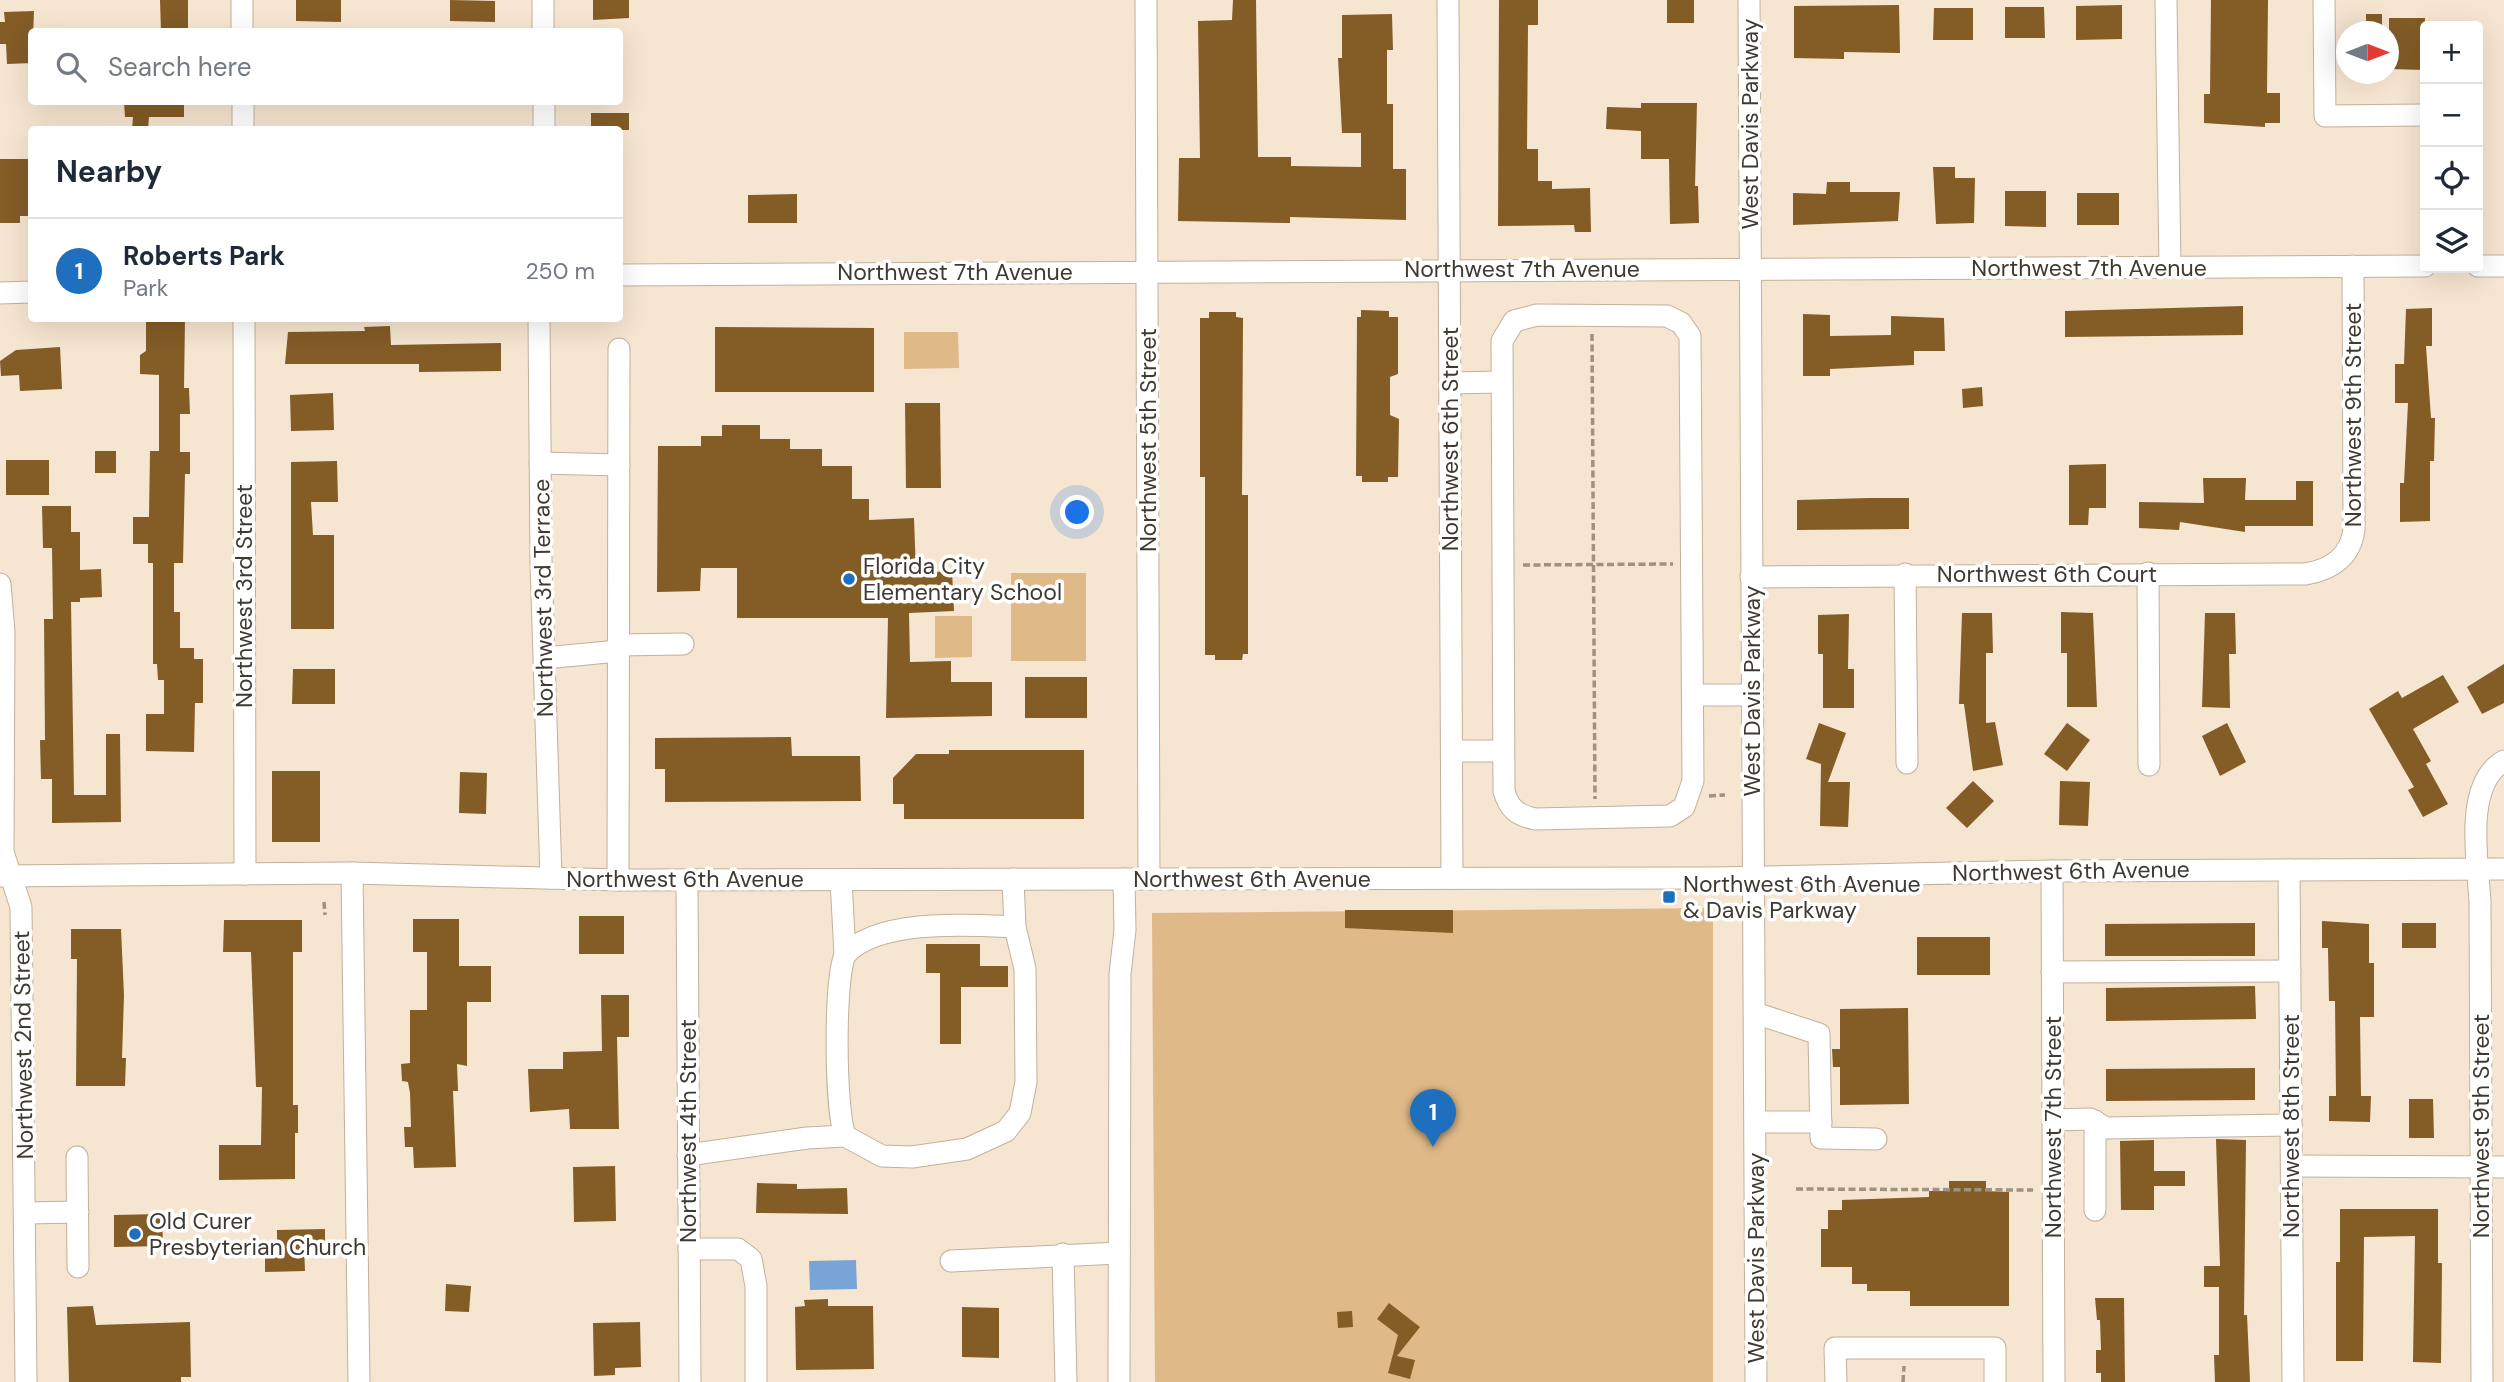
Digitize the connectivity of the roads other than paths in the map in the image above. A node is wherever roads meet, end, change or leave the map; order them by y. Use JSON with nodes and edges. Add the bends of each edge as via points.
{"nodes":[{"id":1,"x":242,"y":0,"type":"edge"},
{"id":2,"x":543,"y":0,"type":"edge"},
{"id":3,"x":1146,"y":0,"type":"edge"},
{"id":4,"x":1448,"y":0,"type":"edge"},
{"id":5,"x":1749,"y":0,"type":"edge"},
{"id":6,"x":2166,"y":0,"type":"edge"},
{"id":7,"x":2323,"y":0,"type":"edge"},
{"id":8,"x":242,"y":28,"type":"edge"},
{"id":9,"x":543,"y":28,"type":"edge"},
{"id":10,"x":243,"y":105,"type":"edge"},
{"id":11,"x":544,"y":105,"type":"edge"},
{"id":12,"x":2420,"y":115,"type":"edge"},
{"id":13,"x":243,"y":126,"type":"edge"},
{"id":14,"x":544,"y":126,"type":"edge"},
{"id":15,"x":2353,"y":266,"type":"junction"},
{"id":16,"x":2420,"y":266,"type":"edge"},
{"id":17,"x":2483,"y":266,"type":"edge"},
{"id":18,"x":2504,"y":266,"type":"edge"},
{"id":19,"x":1449,"y":268,"type":"junction"},
{"id":20,"x":2170,"y":268,"type":"junction"},
{"id":21,"x":1751,"y":269,"type":"junction"},
{"id":22,"x":1148,"y":271,"type":"junction"},
{"id":23,"x":623,"y":275,"type":"edge"},
{"id":24,"x":28,"y":292,"type":"edge"},
{"id":25,"x":0,"y":293,"type":"edge"},
{"id":26,"x":244,"y":322,"type":"edge"},
{"id":27,"x":539,"y":322,"type":"edge"},
{"id":28,"x":619,"y":349,"type":"dead end"},
{"id":29,"x":1501,"y":382,"type":"junction"},
{"id":30,"x":1450,"y":383,"type":"junction"},
{"id":31,"x":540,"y":463,"type":"junction"},
{"id":32,"x":619,"y":465,"type":"junction"},
{"id":33,"x":2340,"y":560,"type":"joint"},
{"id":34,"x":2148,"y":573,"type":"junction"},
{"id":35,"x":1905,"y":574,"type":"junction"},
{"id":36,"x":1751,"y":577,"type":"junction"},
{"id":37,"x":0,"y":584,"type":"edge"},
{"id":38,"x":683,"y":644,"type":"dead end"},
{"id":39,"x":618,"y":648,"type":"junction"},
{"id":40,"x":545,"y":658,"type":"junction"},
{"id":41,"x":1693,"y":695,"type":"junction"},
{"id":42,"x":1752,"y":695,"type":"junction"},
{"id":43,"x":1452,"y":751,"type":"junction"},
{"id":44,"x":1502,"y":751,"type":"junction"},
{"id":45,"x":2504,"y":761,"type":"edge"},
{"id":46,"x":1907,"y":763,"type":"dead end"},
{"id":47,"x":2149,"y":765,"type":"dead end"},
{"id":48,"x":2504,"y":869,"type":"edge"},
{"id":49,"x":2289,"y":870,"type":"junction"},
{"id":50,"x":2478,"y":870,"type":"junction"},
{"id":51,"x":2052,"y":871,"type":"junction"},
{"id":52,"x":352,"y":873,"type":"junction"},
{"id":53,"x":244,"y":874,"type":"junction"},
{"id":54,"x":5,"y":876,"type":"edge"},
{"id":55,"x":1754,"y":877,"type":"junction"},
{"id":56,"x":551,"y":878,"type":"junction"},
{"id":57,"x":1452,"y":878,"type":"junction"},
{"id":58,"x":1013,"y":879,"type":"junction"},
{"id":59,"x":1124,"y":879,"type":"junction"},
{"id":60,"x":1149,"y":879,"type":"junction"},
{"id":61,"x":618,"y":880,"type":"junction"},
{"id":62,"x":687,"y":880,"type":"junction"},
{"id":63,"x":841,"y":880,"type":"junction"},
{"id":64,"x":1015,"y":927,"type":"junction"},
{"id":65,"x":845,"y":955,"type":"junction"},
{"id":66,"x":2290,"y":971,"type":"junction"},
{"id":67,"x":2052,"y":972,"type":"junction"},
{"id":68,"x":1755,"y":1013,"type":"junction"},
{"id":69,"x":2053,"y":1120,"type":"junction"},
{"id":70,"x":2095,"y":1121,"type":"junction"},
{"id":71,"x":1756,"y":1122,"type":"junction"},
{"id":72,"x":1821,"y":1122,"type":"junction"},
{"id":73,"x":2291,"y":1125,"type":"junction"},
{"id":74,"x":845,"y":1136,"type":"junction"},
{"id":75,"x":1876,"y":1139,"type":"dead end"},
{"id":76,"x":688,"y":1155,"type":"junction"},
{"id":77,"x":77,"y":1157,"type":"dead end"},
{"id":78,"x":2291,"y":1166,"type":"junction"},
{"id":79,"x":2481,"y":1167,"type":"junction"},
{"id":80,"x":2504,"y":1167,"type":"edge"},
{"id":81,"x":2095,"y":1210,"type":"dead end"},
{"id":82,"x":78,"y":1212,"type":"junction"},
{"id":83,"x":25,"y":1213,"type":"junction"},
{"id":84,"x":689,"y":1249,"type":"junction"},
{"id":85,"x":1119,"y":1253,"type":"junction"},
{"id":86,"x":1063,"y":1254,"type":"junction"},
{"id":87,"x":951,"y":1261,"type":"dead end"},
{"id":88,"x":78,"y":1266,"type":"dead end"},
{"id":89,"x":26,"y":1382,"type":"edge"},
{"id":90,"x":359,"y":1382,"type":"edge"},
{"id":91,"x":690,"y":1382,"type":"edge"},
{"id":92,"x":756,"y":1382,"type":"edge"},
{"id":93,"x":1066,"y":1382,"type":"edge"},
{"id":94,"x":1119,"y":1382,"type":"edge"},
{"id":95,"x":1756,"y":1382,"type":"edge"},
{"id":96,"x":1836,"y":1382,"type":"edge"},
{"id":97,"x":1996,"y":1382,"type":"edge"},
{"id":98,"x":2054,"y":1382,"type":"edge"},
{"id":99,"x":2293,"y":1382,"type":"edge"},
{"id":100,"x":2482,"y":1382,"type":"edge"}],
"edges":[{"from":1,"to":8,"type":"street"},
{"from":2,"to":9,"type":"street"},
{"from":3,"to":22,"type":"street","name":"Northwest 5th Street"},
{"from":4,"to":19,"type":"street","name":"Northwest 6th Street"},
{"from":5,"to":21,"type":"street","name":"West Davis Parkway"},
{"from":6,"to":20,"type":"street"},
{"from":7,"to":12,"type":"street","via":[[2325,116]]},
{"from":10,"to":13,"type":"street"},
{"from":11,"to":14,"type":"street"},
{"from":15,"to":16,"type":"street","name":"Northwest 7th Avenue"},
{"from":15,"to":20,"type":"street","name":"Northwest 7th Avenue"},
{"from":15,"to":33,"type":"street","name":"Northwest 9th Street","via":[[2354,522],[2350,546]]},
{"from":17,"to":18,"type":"street"},
{"from":19,"to":21,"type":"street","name":"Northwest 7th Avenue"},
{"from":19,"to":22,"type":"street","name":"Northwest 7th Avenue"},
{"from":19,"to":30,"type":"street","name":"Northwest 6th Street"},
{"from":20,"to":21,"type":"street","name":"Northwest 7th Avenue"},
{"from":21,"to":36,"type":"street","name":"West Davis Parkway"},
{"from":22,"to":23,"type":"street","name":"Northwest 7th Avenue"},
{"from":22,"to":60,"type":"street","name":"Northwest 5th Street"},
{"from":24,"to":25,"type":"street"},
{"from":26,"to":53,"type":"street","name":"Northwest 3rd Street"},
{"from":27,"to":31,"type":"street","name":"Northwest 3rd Terrace"},
{"from":28,"to":32,"type":"street"},
{"from":29,"to":30,"type":"street"},
{"from":29,"to":41,"type":"street","via":[[1502,341],[1508,327],[1521,317],[1661,315],[1687,328],[1692,345]]},
{"from":29,"to":44,"type":"street"},
{"from":30,"to":43,"type":"street","name":"Northwest 6th Street"},
{"from":31,"to":32,"type":"street"},
{"from":31,"to":40,"type":"street","name":"Northwest 3rd Terrace"},
{"from":32,"to":39,"type":"street"},
{"from":33,"to":34,"type":"street","name":"Northwest 6th Court","via":[[2305,574]]},
{"from":34,"to":35,"type":"street","name":"Northwest 6th Court"},
{"from":34,"to":47,"type":"street"},
{"from":35,"to":36,"type":"street","name":"Northwest 6th Court"},
{"from":35,"to":46,"type":"street"},
{"from":36,"to":42,"type":"street","name":"West Davis Parkway"},
{"from":37,"to":54,"type":"street","name":"Northwest 2nd Street"},
{"from":38,"to":39,"type":"street"},
{"from":39,"to":40,"type":"street"},
{"from":39,"to":61,"type":"street"},
{"from":40,"to":56,"type":"street","name":"Northwest 3rd Terrace"},
{"from":41,"to":42,"type":"street"},
{"from":41,"to":44,"type":"street","via":[[1693,790],[1684,807],[1670,816],[1543,819],[1517,814],[1504,791]]},
{"from":42,"to":55,"type":"street","name":"West Davis Parkway"},
{"from":43,"to":44,"type":"street"},
{"from":43,"to":57,"type":"street","name":"Northwest 6th Street"},
{"from":45,"to":50,"type":"street","name":"Northwest 9th Street","via":[[2486,780],[2478,805]]},
{"from":48,"to":50,"type":"street","name":"Northwest 6th Avenue"},
{"from":49,"to":50,"type":"street","name":"Northwest 6th Avenue"},
{"from":49,"to":51,"type":"street","name":"Northwest 6th Avenue"},
{"from":49,"to":66,"type":"street","name":"Northwest 8th Street"},
{"from":50,"to":79,"type":"street","name":"Northwest 9th Street"},
{"from":51,"to":55,"type":"street","name":"Northwest 6th Avenue"},
{"from":51,"to":67,"type":"street","name":"Northwest 7th Street"},
{"from":52,"to":53,"type":"street","name":"Northwest 6th Avenue"},
{"from":52,"to":56,"type":"street","name":"Northwest 6th Avenue"},
{"from":52,"to":90,"type":"street"},
{"from":53,"to":54,"type":"street","name":"Northwest 6th Avenue"},
{"from":54,"to":83,"type":"street","name":"Northwest 2nd Street","via":[[21,907]]},
{"from":55,"to":57,"type":"street","name":"Northwest 6th Avenue"},
{"from":55,"to":68,"type":"street","name":"West Davis Parkway"},
{"from":56,"to":61,"type":"street","name":"Northwest 6th Avenue"},
{"from":57,"to":60,"type":"street","name":"Northwest 6th Avenue"},
{"from":58,"to":59,"type":"street","name":"Northwest 6th Avenue"},
{"from":58,"to":63,"type":"street","name":"Northwest 6th Avenue"},
{"from":58,"to":64,"type":"street"},
{"from":59,"to":60,"type":"street","name":"Northwest 6th Avenue"},
{"from":59,"to":85,"type":"street"},
{"from":61,"to":62,"type":"street","name":"Northwest 6th Avenue"},
{"from":62,"to":63,"type":"street","name":"Northwest 6th Avenue"},
{"from":62,"to":76,"type":"street","name":"Northwest 4th Street"},
{"from":63,"to":65,"type":"street"},
{"from":64,"to":65,"type":"street","via":[[914,927],[875,937]]},
{"from":64,"to":74,"type":"street","via":[[1025,969],[1027,1070],[1023,1103],[1014,1123],[986,1141],[935,1155],[882,1156]]},
{"from":65,"to":74,"type":"street","via":[[840,987],[838,1105]]},
{"from":66,"to":67,"type":"street"},
{"from":66,"to":73,"type":"street","name":"Northwest 8th Street"},
{"from":67,"to":69,"type":"street","name":"Northwest 7th Street"},
{"from":68,"to":71,"type":"street","name":"West Davis Parkway"},
{"from":68,"to":72,"type":"street","via":[[1819,1034]]},
{"from":69,"to":70,"type":"street"},
{"from":69,"to":98,"type":"street","name":"Northwest 7th Street"},
{"from":70,"to":73,"type":"street","via":[[2106,1128]]},
{"from":70,"to":81,"type":"street"},
{"from":71,"to":72,"type":"street"},
{"from":71,"to":95,"type":"street","name":"West Davis Parkway"},
{"from":72,"to":75,"type":"street","via":[[1821,1138]]},
{"from":73,"to":78,"type":"street","name":"Northwest 8th Street"},
{"from":74,"to":76,"type":"street"},
{"from":76,"to":84,"type":"street","name":"Northwest 4th Street"},
{"from":77,"to":82,"type":"street"},
{"from":78,"to":79,"type":"street"},
{"from":78,"to":99,"type":"street","name":"Northwest 8th Street"},
{"from":79,"to":80,"type":"street"},
{"from":79,"to":100,"type":"street","name":"Northwest 9th Street"},
{"from":82,"to":83,"type":"street"},
{"from":82,"to":88,"type":"street"},
{"from":83,"to":89,"type":"street","name":"Northwest 2nd Street"},
{"from":84,"to":91,"type":"street","name":"Northwest 4th Street"},
{"from":84,"to":92,"type":"street","via":[[738,1249],[751,1259],[756,1286]]},
{"from":85,"to":86,"type":"street"},
{"from":85,"to":94,"type":"street"},
{"from":86,"to":87,"type":"street"},
{"from":86,"to":93,"type":"street"},
{"from":96,"to":97,"type":"street","via":[[1835,1348],[1996,1348]]}]}
